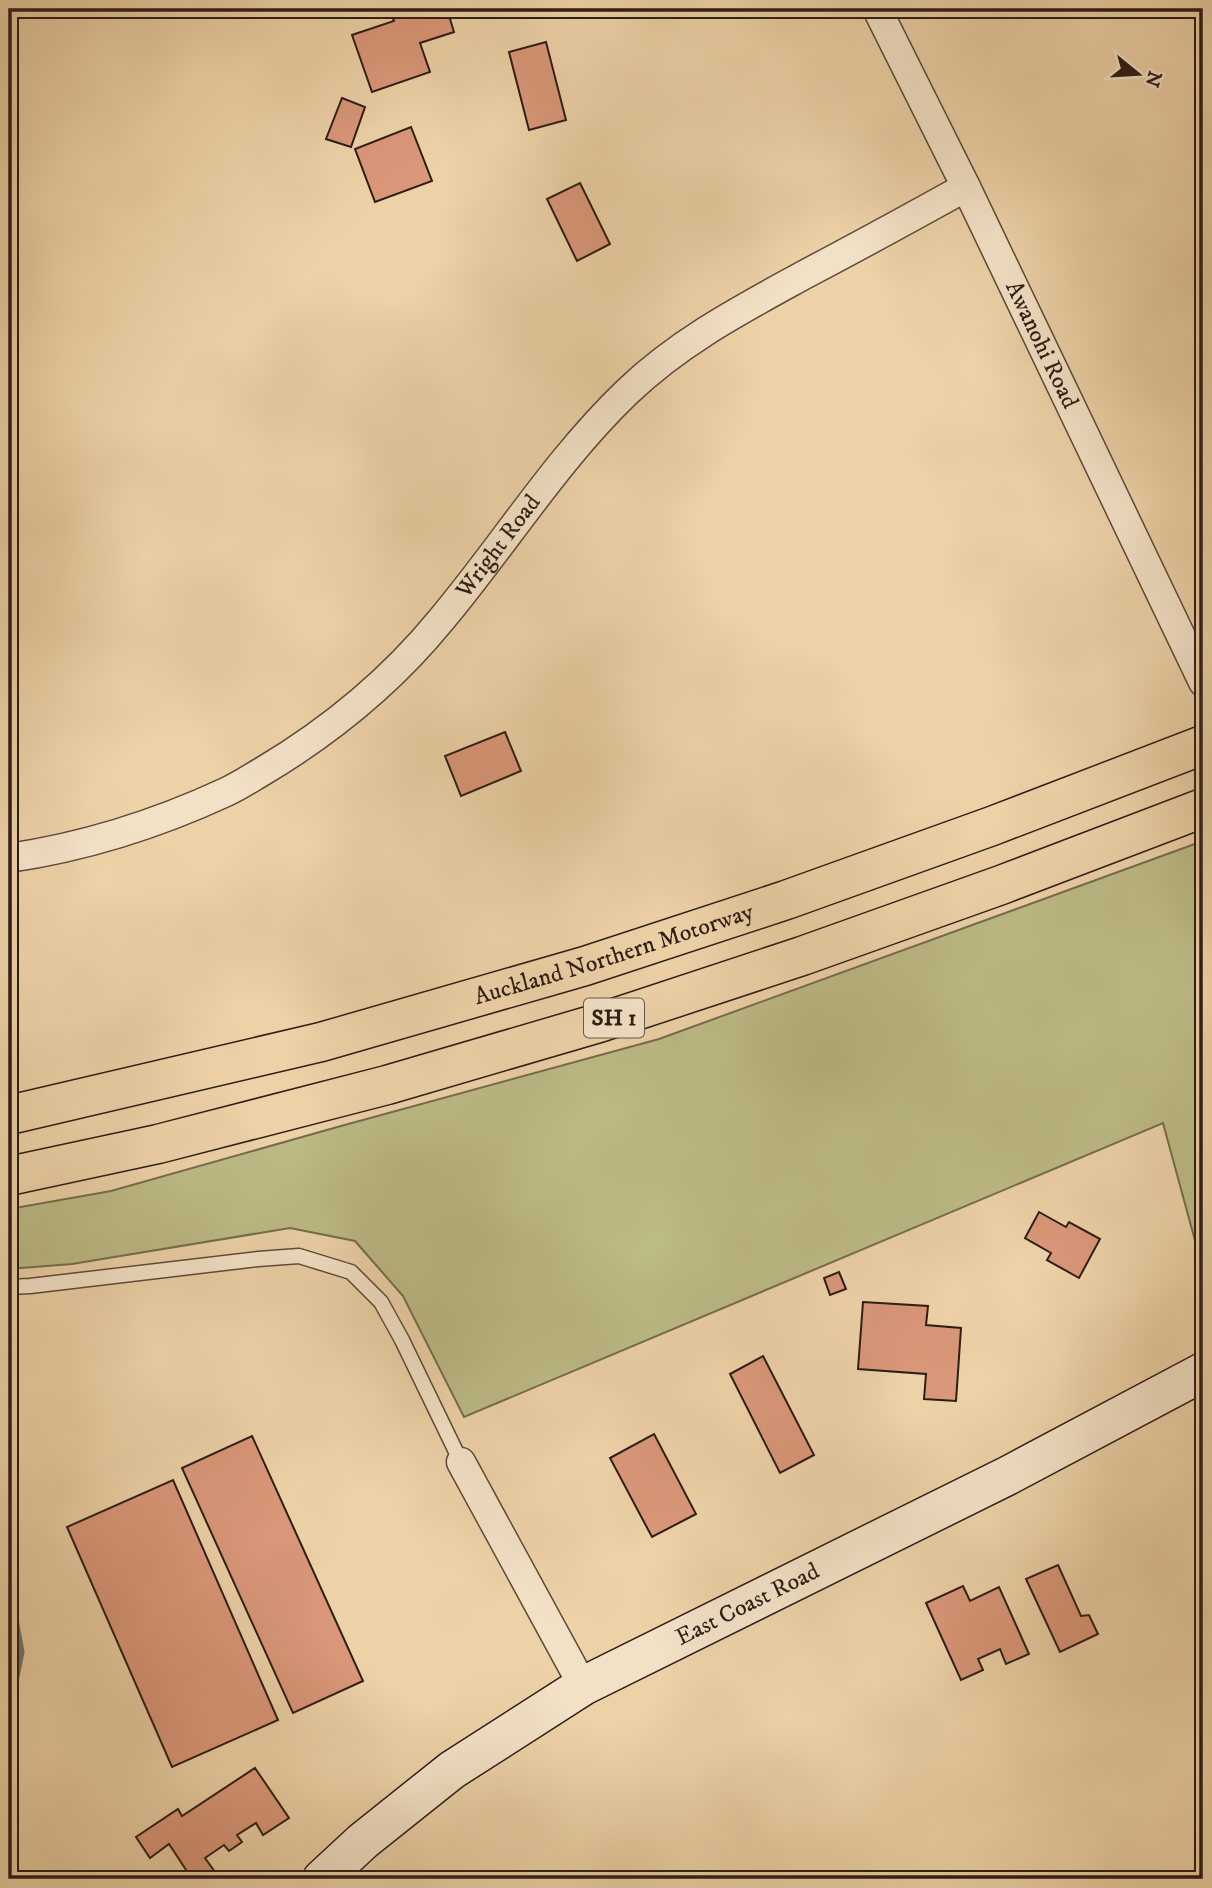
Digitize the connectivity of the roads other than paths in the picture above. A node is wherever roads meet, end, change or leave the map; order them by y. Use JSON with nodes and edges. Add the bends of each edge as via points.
{"nodes":[{"id":1,"x":877,"y":9,"type":"edge"},
{"id":2,"x":966,"y":187,"type":"junction"},
{"id":3,"x":1203,"y":682,"type":"edge"},
{"id":4,"x":1191,"y":750,"type":"edge"},
{"id":5,"x":1203,"y":808,"type":"edge"},
{"id":6,"x":9,"y":858,"type":"edge"},
{"id":7,"x":9,"y":1115,"type":"edge"},
{"id":8,"x":9,"y":1176,"type":"edge"},
{"id":9,"x":9,"y":1287,"type":"edge"},
{"id":10,"x":1203,"y":1372,"type":"edge"},
{"id":11,"x":461,"y":1462,"type":"joint"},
{"id":12,"x":583,"y":1686,"type":"junction"},
{"id":13,"x":321,"y":1879,"type":"edge"}],
"edges":[{"from":1,"to":2,"type":"street","name":"Awanohi Road"},
{"from":2,"to":3,"type":"street","name":"Awanohi Road"},
{"from":2,"to":6,"type":"street","name":"Wright Road","via":[[730,315],[675,350],[627,392],[565,460],[441,621],[391,675],[285,758],[229,791],[153,823],[77,846]]},
{"from":4,"to":7,"type":"highway","name":"Auckland Northern Motorway","number":"SH 1","via":[[799,896],[585,966],[321,1042]]},
{"from":5,"to":8,"type":"highway","number":"SH 1","via":[[802,957],[602,1022],[346,1096]]},
{"from":9,"to":11,"type":"lane","via":[[299,1256],[351,1272],[381,1302]]},
{"from":10,"to":12,"type":"main road","name":"East Coast Road","via":[[996,1481]]},
{"from":11,"to":12,"type":"street"},
{"from":12,"to":13,"type":"main road","name":"East Coast Road","via":[[452,1770]]}]}
